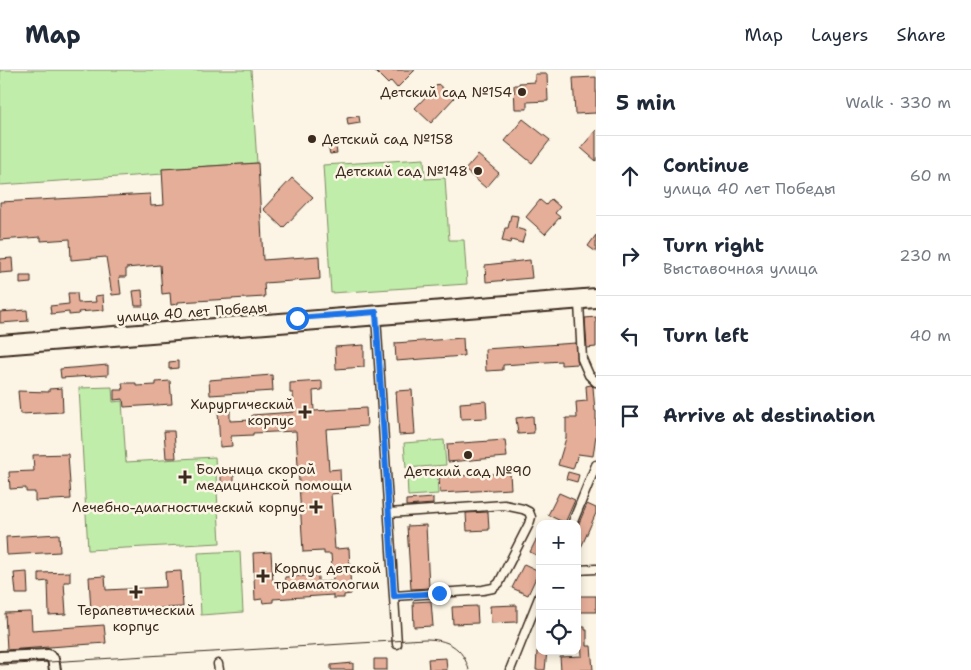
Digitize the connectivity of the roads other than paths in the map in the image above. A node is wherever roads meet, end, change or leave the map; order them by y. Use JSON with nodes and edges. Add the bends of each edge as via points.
{"nodes":[{"id":1,"x":596,"y":294,"type":"edge"},
{"id":2,"x":596,"y":302,"type":"edge"},
{"id":3,"x":579,"y":303,"type":"junction"},
{"id":4,"x":376,"y":316,"type":"junction"},
{"id":5,"x":0,"y":341,"type":"edge"},
{"id":6,"x":0,"y":349,"type":"edge"},
{"id":7,"x":596,"y":382,"type":"edge"},
{"id":8,"x":596,"y":465,"type":"edge"},
{"id":9,"x":389,"y":513,"type":"junction"},
{"id":10,"x":574,"y":520,"type":"edge"},
{"id":11,"x":596,"y":569,"type":"edge"},
{"id":12,"x":581,"y":570,"type":"edge"},
{"id":13,"x":394,"y":596,"type":"junction"},
{"id":14,"x":536,"y":602,"type":"edge"},
{"id":15,"x":397,"y":644,"type":"dead end"},
{"id":16,"x":0,"y":657,"type":"edge"},
{"id":17,"x":55,"y":670,"type":"edge"},
{"id":18,"x":510,"y":670,"type":"edge"}],
"edges":[{"from":1,"to":4,"type":"main road","name":"улица 40 лет Победы"},
{"from":2,"to":3,"type":"main road","name":"улица 40 лет Победы"},
{"from":3,"to":4,"type":"main road","name":"улица 40 лет Победы"},
{"from":3,"to":7,"type":"street","via":[[582,359]]},
{"from":4,"to":5,"type":"main road","name":"улица 40 лет Победы"},
{"from":4,"to":6,"type":"main road","name":"улица 40 лет Победы"},
{"from":4,"to":9,"type":"street"},
{"from":8,"to":10,"type":"street"},
{"from":9,"to":13,"type":"street"},
{"from":9,"to":13,"type":"street","via":[[504,506],[523,508],[531,516],[499,583],[493,588]]},
{"from":11,"to":12,"type":"street"},
{"from":13,"to":15,"type":"street"},
{"from":14,"to":18,"type":"street"},
{"from":16,"to":17,"type":"main road","via":[[48,655],[53,659]]}]}
